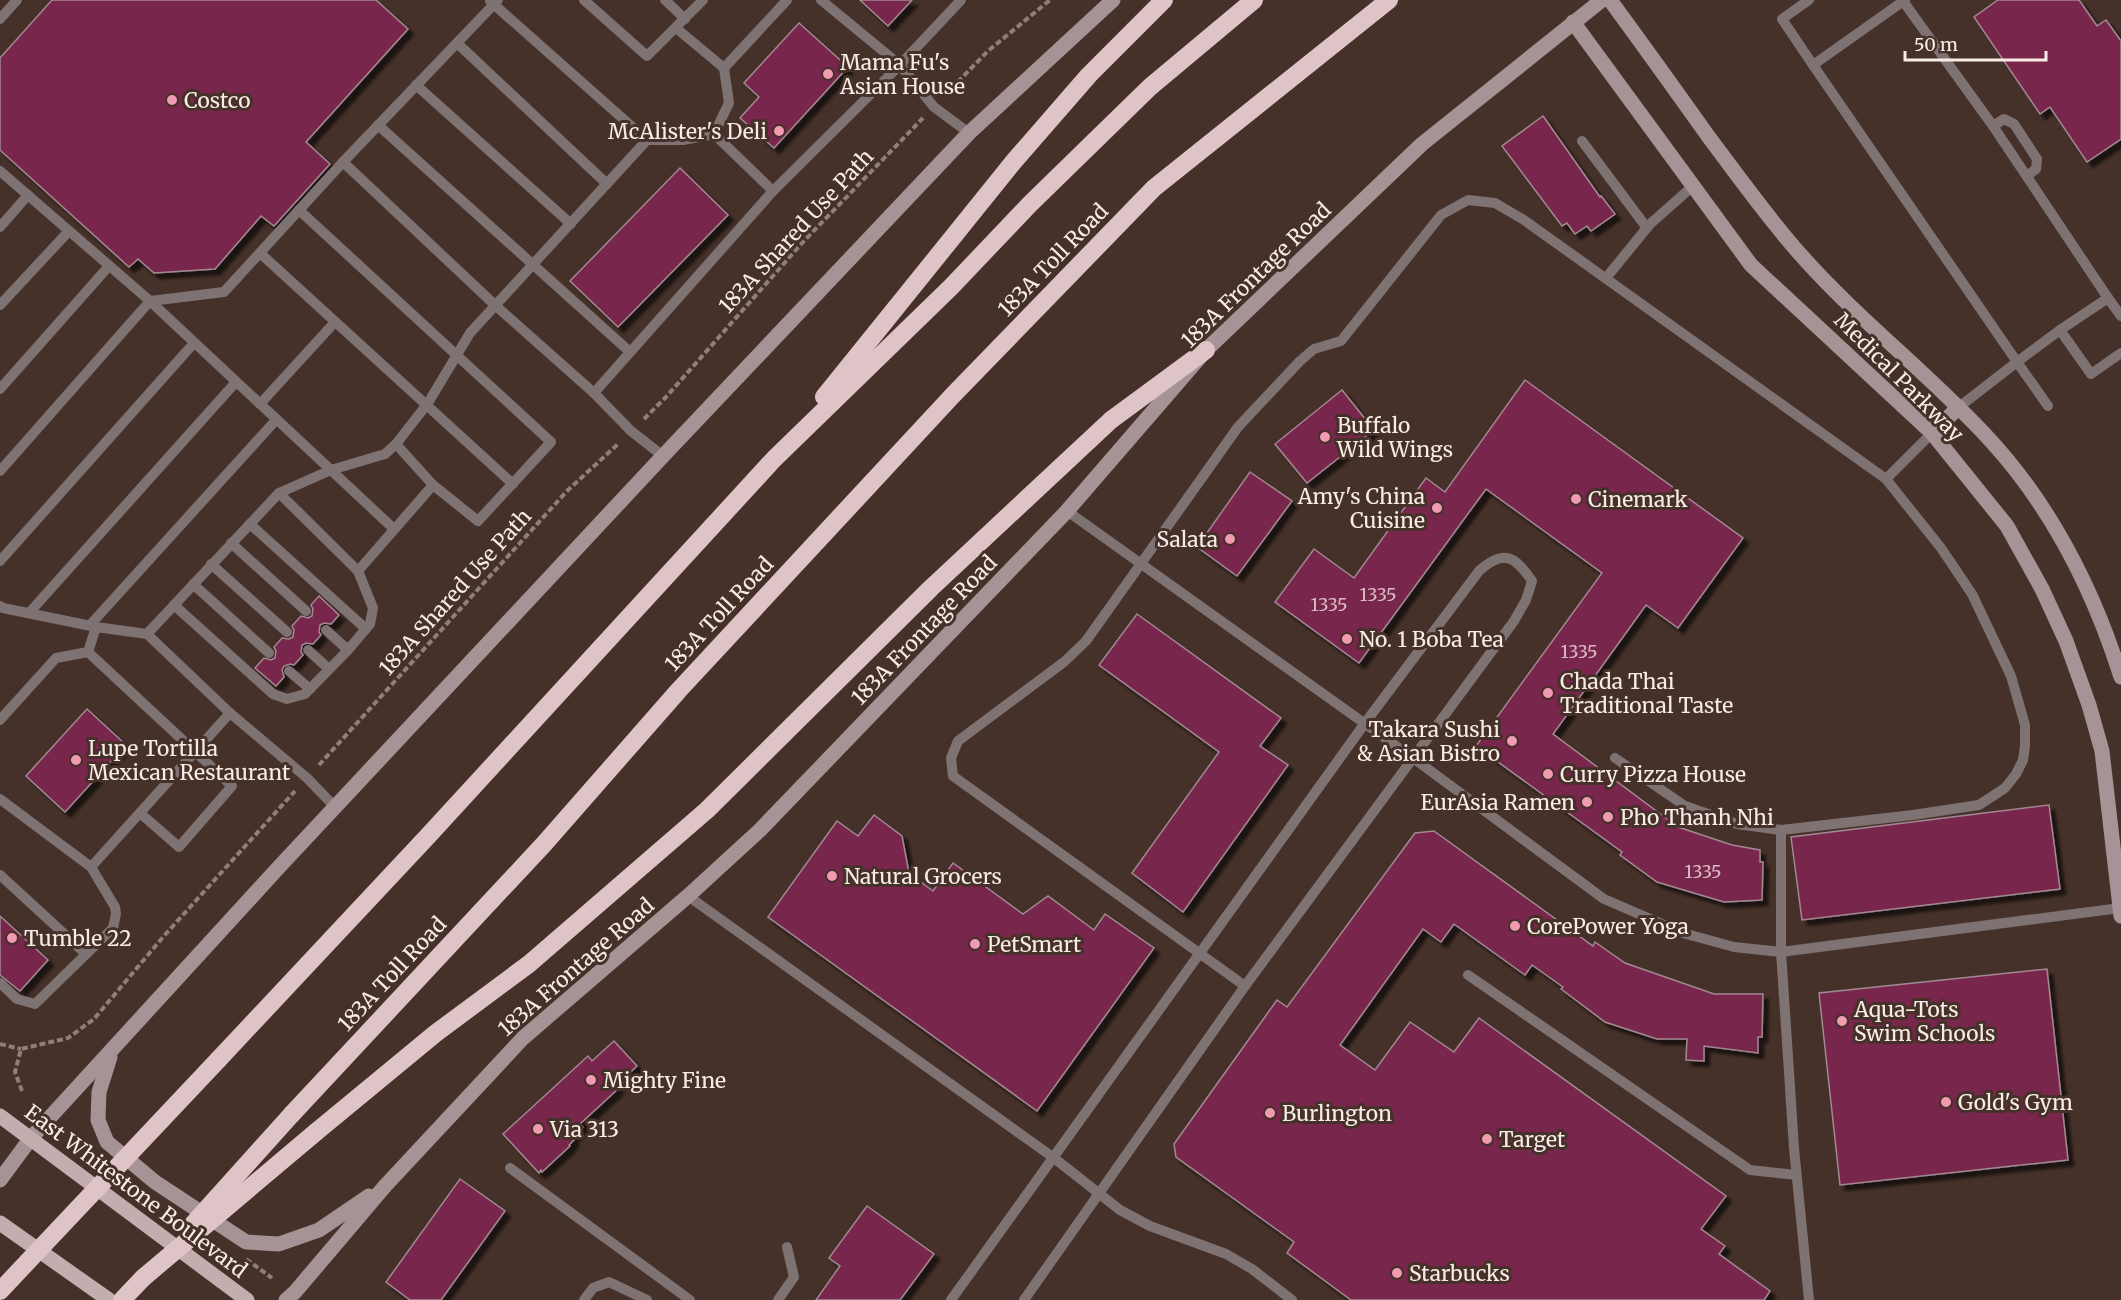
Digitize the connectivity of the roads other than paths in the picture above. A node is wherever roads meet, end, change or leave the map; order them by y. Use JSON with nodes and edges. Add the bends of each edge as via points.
{"nodes":[{"id":1,"x":17,"y":0,"type":"edge"},
{"id":2,"x":584,"y":0,"type":"edge"},
{"id":3,"x":665,"y":0,"type":"edge"},
{"id":4,"x":703,"y":0,"type":"edge"},
{"id":5,"x":787,"y":0,"type":"edge"},
{"id":6,"x":821,"y":0,"type":"edge"},
{"id":7,"x":961,"y":0,"type":"edge"},
{"id":8,"x":1113,"y":0,"type":"edge"},
{"id":9,"x":1164,"y":0,"type":"edge"},
{"id":10,"x":1254,"y":0,"type":"edge"},
{"id":11,"x":1389,"y":0,"type":"edge"},
{"id":12,"x":1602,"y":0,"type":"edge"},
{"id":13,"x":1610,"y":0,"type":"edge"},
{"id":14,"x":1809,"y":0,"type":"edge"},
{"id":15,"x":1904,"y":1,"type":"edge"},
{"id":16,"x":493,"y":2,"type":"edge"},
{"id":17,"x":0,"y":19,"type":"edge"},
{"id":18,"x":685,"y":19,"type":"junction"},
{"id":19,"x":1573,"y":22,"type":"junction"},
{"id":20,"x":676,"y":28,"type":"junction"},
{"id":21,"x":457,"y":43,"type":"junction"},
{"id":22,"x":900,"y":65,"type":"junction"},
{"id":23,"x":1813,"y":65,"type":"junction"},
{"id":24,"x":724,"y":68,"type":"junction"},
{"id":25,"x":416,"y":86,"type":"junction"},
{"id":26,"x":378,"y":125,"type":"junction"},
{"id":27,"x":1993,"y":126,"type":"junction"},
{"id":28,"x":969,"y":133,"type":"junction"},
{"id":29,"x":714,"y":134,"type":"junction"},
{"id":30,"x":647,"y":140,"type":"junction"},
{"id":31,"x":1582,"y":141,"type":"dead end"},
{"id":32,"x":343,"y":162,"type":"junction"},
{"id":33,"x":0,"y":171,"type":"edge"},
{"id":34,"x":2027,"y":176,"type":"junction"},
{"id":35,"x":608,"y":184,"type":"junction"},
{"id":36,"x":1693,"y":186,"type":"junction"},
{"id":37,"x":773,"y":191,"type":"junction"},
{"id":38,"x":28,"y":195,"type":"junction"},
{"id":39,"x":299,"y":210,"type":"junction"},
{"id":40,"x":571,"y":224,"type":"junction"},
{"id":41,"x":0,"y":227,"type":"edge"},
{"id":42,"x":1647,"y":228,"type":"junction"},
{"id":43,"x":69,"y":231,"type":"junction"},
{"id":44,"x":260,"y":253,"type":"junction"},
{"id":45,"x":534,"y":265,"type":"junction"},
{"id":46,"x":109,"y":266,"type":"junction"},
{"id":47,"x":1606,"y":278,"type":"junction"},
{"id":48,"x":2109,"y":298,"type":"junction"},
{"id":49,"x":150,"y":301,"type":"junction"},
{"id":50,"x":0,"y":305,"type":"edge"},
{"id":51,"x":496,"y":306,"type":"junction"},
{"id":52,"x":2121,"y":316,"type":"edge"},
{"id":53,"x":335,"y":322,"type":"junction"},
{"id":54,"x":2060,"y":330,"type":"junction"},
{"id":55,"x":195,"y":343,"type":"junction"},
{"id":56,"x":1206,"y":350,"type":"junction"},
{"id":57,"x":630,"y":352,"type":"junction"},
{"id":58,"x":2121,"y":353,"type":"edge"},
{"id":59,"x":457,"y":355,"type":"junction"},
{"id":60,"x":2018,"y":362,"type":"junction"},
{"id":61,"x":236,"y":382,"type":"junction"},
{"id":62,"x":0,"y":389,"type":"edge"},
{"id":63,"x":594,"y":393,"type":"junction"},
{"id":64,"x":260,"y":404,"type":"junction"},
{"id":65,"x":426,"y":406,"type":"junction"},
{"id":66,"x":2048,"y":406,"type":"dead end"},
{"id":67,"x":1959,"y":407,"type":"junction"},
{"id":68,"x":276,"y":420,"type":"junction"},
{"id":69,"x":1932,"y":434,"type":"junction"},
{"id":70,"x":396,"y":444,"type":"junction"},
{"id":71,"x":663,"y":456,"type":"junction"},
{"id":72,"x":774,"y":459,"type":"junction"},
{"id":73,"x":330,"y":470,"type":"junction"},
{"id":74,"x":0,"y":471,"type":"edge"},
{"id":75,"x":1886,"y":479,"type":"junction"},
{"id":76,"x":513,"y":484,"type":"junction"},
{"id":77,"x":433,"y":485,"type":"junction"},
{"id":78,"x":279,"y":493,"type":"junction"},
{"id":79,"x":1067,"y":511,"type":"junction"},
{"id":80,"x":250,"y":524,"type":"junction"},
{"id":81,"x":394,"y":529,"type":"junction"},
{"id":82,"x":231,"y":543,"type":"junction"},
{"id":83,"x":0,"y":561,"type":"edge"},
{"id":84,"x":211,"y":564,"type":"junction"},
{"id":85,"x":1140,"y":564,"type":"junction"},
{"id":86,"x":358,"y":571,"type":"junction"},
{"id":87,"x":193,"y":584,"type":"junction"},
{"id":88,"x":174,"y":605,"type":"junction"},
{"id":89,"x":0,"y":606,"type":"edge"},
{"id":90,"x":306,"y":611,"type":"dead end"},
{"id":91,"x":29,"y":613,"type":"junction"},
{"id":92,"x":93,"y":626,"type":"junction"},
{"id":93,"x":366,"y":629,"type":"junction"},
{"id":94,"x":326,"y":630,"type":"dead end"},
{"id":95,"x":287,"y":632,"type":"dead end"},
{"id":96,"x":147,"y":634,"type":"junction"},
{"id":97,"x":308,"y":650,"type":"dead end"},
{"id":98,"x":348,"y":650,"type":"junction"},
{"id":99,"x":88,"y":652,"type":"junction"},
{"id":100,"x":269,"y":653,"type":"dead end"},
{"id":101,"x":329,"y":669,"type":"junction"},
{"id":102,"x":289,"y":671,"type":"dead end"},
{"id":103,"x":2121,"y":677,"type":"edge"},
{"id":104,"x":310,"y":689,"type":"junction"},
{"id":105,"x":230,"y":713,"type":"junction"},
{"id":106,"x":0,"y":720,"type":"edge"},
{"id":107,"x":1365,"y":723,"type":"junction"},
{"id":108,"x":194,"y":751,"type":"junction"},
{"id":109,"x":1413,"y":758,"type":"junction"},
{"id":110,"x":1615,"y":758,"type":"dead end"},
{"id":111,"x":0,"y":799,"type":"edge"},
{"id":112,"x":335,"y":807,"type":"junction"},
{"id":113,"x":140,"y":813,"type":"junction"},
{"id":114,"x":1781,"y":830,"type":"junction"},
{"id":115,"x":92,"y":867,"type":"junction"},
{"id":116,"x":0,"y":875,"type":"edge"},
{"id":117,"x":688,"y":896,"type":"junction"},
{"id":118,"x":2121,"y":908,"type":"edge"},
{"id":119,"x":2121,"y":916,"type":"edge"},
{"id":120,"x":1781,"y":952,"type":"junction"},
{"id":121,"x":85,"y":953,"type":"junction"},
{"id":122,"x":1201,"y":954,"type":"junction"},
{"id":123,"x":1468,"y":975,"type":"dead end"},
{"id":124,"x":0,"y":983,"type":"edge"},
{"id":125,"x":1245,"y":986,"type":"junction"},
{"id":126,"x":111,"y":1051,"type":"junction"},
{"id":127,"x":0,"y":1116,"type":"edge"},
{"id":128,"x":31,"y":1138,"type":"junction"},
{"id":129,"x":1054,"y":1158,"type":"junction"},
{"id":130,"x":510,"y":1168,"type":"dead end"},
{"id":131,"x":1796,"y":1175,"type":"junction"},
{"id":132,"x":0,"y":1180,"type":"edge"},
{"id":133,"x":385,"y":1186,"type":"junction"},
{"id":134,"x":1100,"y":1195,"type":"junction"},
{"id":135,"x":0,"y":1223,"type":"edge"},
{"id":136,"x":787,"y":1247,"type":"dead end"},
{"id":137,"x":143,"y":1278,"type":"junction"},
{"id":138,"x":0,"y":1291,"type":"edge"},
{"id":139,"x":109,"y":1300,"type":"edge"},
{"id":140,"x":122,"y":1300,"type":"edge"},
{"id":141,"x":248,"y":1300,"type":"edge"},
{"id":142,"x":286,"y":1300,"type":"edge"},
{"id":143,"x":584,"y":1300,"type":"edge"},
{"id":144,"x":646,"y":1300,"type":"edge"},
{"id":145,"x":690,"y":1300,"type":"edge"},
{"id":146,"x":778,"y":1300,"type":"edge"},
{"id":147,"x":951,"y":1300,"type":"edge"},
{"id":148,"x":1024,"y":1300,"type":"edge"},
{"id":149,"x":1292,"y":1300,"type":"edge"},
{"id":150,"x":1809,"y":1300,"type":"edge"}],
"edges":[{"from":1,"to":17,"type":"lane"},
{"from":2,"to":20,"type":"lane","via":[[647,56]]},
{"from":3,"to":18,"type":"lane"},
{"from":4,"to":18,"type":"lane"},
{"from":5,"to":24,"type":"lane"},
{"from":6,"to":22,"type":"lane"},
{"from":7,"to":22,"type":"lane"},
{"from":8,"to":28,"type":"main road"},
{"from":9,"to":72,"type":"highway","via":[[1089,75],[1015,160]]},
{"from":10,"to":72,"type":"highway","via":[[1150,87]]},
{"from":11,"to":137,"type":"highway","name":"183A Toll Road","bridge":true,"via":[[1154,188],[953,395],[679,690],[544,844]]},
{"from":12,"to":19,"type":"main road","name":"183A Frontage Road"},
{"from":13,"to":67,"type":"main road","name":"Medical Parkway","via":[[1760,207],[1801,255]]},
{"from":14,"to":23,"type":"lane","via":[[1782,19]]},
{"from":15,"to":23,"type":"lane"},
{"from":15,"to":27,"type":"lane"},
{"from":16,"to":21,"type":"lane"},
{"from":16,"to":30,"type":"lane"},
{"from":18,"to":20,"type":"lane"},
{"from":19,"to":36,"type":"main road","name":"Medical Parkway"},
{"from":19,"to":56,"type":"main road","name":"183A Frontage Road","via":[[1422,144]]},
{"from":20,"to":24,"type":"lane"},
{"from":21,"to":25,"type":"lane"},
{"from":21,"to":35,"type":"lane"},
{"from":22,"to":28,"type":"lane","via":[[934,107]]},
{"from":22,"to":37,"type":"lane"},
{"from":23,"to":60,"type":"lane"},
{"from":24,"to":29,"type":"lane","via":[[729,102]]},
{"from":25,"to":26,"type":"lane"},
{"from":25,"to":40,"type":"lane"},
{"from":26,"to":32,"type":"lane"},
{"from":26,"to":45,"type":"lane"},
{"from":27,"to":34,"type":"lane"},
{"from":27,"to":34,"type":"lane","via":[[2004,119],[2014,124],[2037,159],[2036,169]]},
{"from":28,"to":71,"type":"main road"},
{"from":29,"to":30,"type":"lane","via":[[683,140]]},
{"from":29,"to":37,"type":"lane"},
{"from":30,"to":35,"type":"lane"},
{"from":31,"to":42,"type":"lane"},
{"from":32,"to":39,"type":"lane"},
{"from":32,"to":51,"type":"lane"},
{"from":33,"to":38,"type":"lane"},
{"from":34,"to":48,"type":"lane"},
{"from":35,"to":40,"type":"lane"},
{"from":36,"to":42,"type":"lane"},
{"from":36,"to":69,"type":"main road","name":"Medical Parkway","via":[[1751,265]]},
{"from":37,"to":57,"type":"lane"},
{"from":38,"to":41,"type":"lane"},
{"from":38,"to":43,"type":"lane"},
{"from":39,"to":44,"type":"lane"},
{"from":39,"to":59,"type":"lane"},
{"from":40,"to":45,"type":"lane"},
{"from":42,"to":47,"type":"lane"},
{"from":43,"to":46,"type":"lane"},
{"from":43,"to":50,"type":"lane"},
{"from":44,"to":49,"type":"lane","via":[[225,292]]},
{"from":44,"to":53,"type":"lane"},
{"from":45,"to":51,"type":"lane"},
{"from":45,"to":57,"type":"lane"},
{"from":46,"to":49,"type":"lane"},
{"from":46,"to":62,"type":"lane"},
{"from":47,"to":75,"type":"lane"},
{"from":47,"to":85,"type":"lane","via":[[1496,203],[1468,200],[1441,215],[1341,341],[1314,349],[1238,427]]},
{"from":48,"to":52,"type":"lane"},
{"from":48,"to":54,"type":"lane"},
{"from":49,"to":55,"type":"lane"},
{"from":49,"to":74,"type":"lane"},
{"from":51,"to":59,"type":"lane","via":[[470,333]]},
{"from":51,"to":63,"type":"lane"},
{"from":53,"to":64,"type":"lane"},
{"from":53,"to":65,"type":"lane"},
{"from":54,"to":58,"type":"lane","via":[[2091,374]]},
{"from":54,"to":60,"type":"lane"},
{"from":55,"to":61,"type":"lane"},
{"from":55,"to":83,"type":"lane"},
{"from":56,"to":79,"type":"main road","name":"183A Frontage Road"},
{"from":56,"to":137,"type":"highway","bridge":true,"via":[[1110,420],[931,588],[707,810],[529,964],[436,1033]]},
{"from":57,"to":63,"type":"lane"},
{"from":59,"to":65,"type":"lane"},
{"from":59,"to":76,"type":"lane","via":[[551,442]]},
{"from":60,"to":66,"type":"lane"},
{"from":60,"to":67,"type":"lane"},
{"from":61,"to":64,"type":"lane"},
{"from":61,"to":91,"type":"lane"},
{"from":63,"to":71,"type":"lane","via":[[631,431]]},
{"from":64,"to":68,"type":"lane"},
{"from":65,"to":70,"type":"lane"},
{"from":65,"to":76,"type":"lane"},
{"from":67,"to":69,"type":"main road"},
{"from":67,"to":103,"type":"main road","name":"Medical Parkway","via":[[2028,488],[2063,542],[2090,596]]},
{"from":68,"to":73,"type":"lane"},
{"from":68,"to":92,"type":"lane"},
{"from":69,"to":75,"type":"lane"},
{"from":69,"to":118,"type":"main road","name":"Medical Parkway","via":[[2007,526],[2066,641],[2102,751]]},
{"from":70,"to":73,"type":"lane","via":[[385,454]]},
{"from":70,"to":77,"type":"lane"},
{"from":71,"to":112,"type":"main road"},
{"from":72,"to":138,"type":"highway","bridge":true,"via":[[435,828]]},
{"from":73,"to":78,"type":"lane"},
{"from":73,"to":81,"type":"lane"},
{"from":75,"to":114,"type":"lane","via":[[1955,568],[1997,645],[2017,693],[2025,725],[2023,760],[2005,788],[1979,805]]},
{"from":76,"to":77,"type":"lane","via":[[478,521]]},
{"from":77,"to":81,"type":"lane"},
{"from":78,"to":80,"type":"lane"},
{"from":78,"to":86,"type":"lane"},
{"from":79,"to":85,"type":"lane"},
{"from":79,"to":117,"type":"main road","name":"183A Frontage Road","via":[[760,830]]},
{"from":80,"to":82,"type":"lane"},
{"from":80,"to":93,"type":"lane"},
{"from":81,"to":86,"type":"lane"},
{"from":82,"to":84,"type":"lane"},
{"from":82,"to":90,"type":"lane"},
{"from":84,"to":87,"type":"lane"},
{"from":84,"to":95,"type":"lane"},
{"from":85,"to":107,"type":"lane"},
{"from":85,"to":122,"type":"lane","via":[[1086,641],[1064,662],[958,741],[951,758],[953,776]]},
{"from":86,"to":93,"type":"lane","via":[[373,608]]},
{"from":87,"to":88,"type":"lane"},
{"from":87,"to":100,"type":"lane"},
{"from":88,"to":96,"type":"lane"},
{"from":88,"to":104,"type":"lane","via":[[273,694],[287,699]]},
{"from":89,"to":91,"type":"lane"},
{"from":91,"to":92,"type":"lane"},
{"from":92,"to":96,"type":"lane"},
{"from":92,"to":99,"type":"lane"},
{"from":93,"to":98,"type":"lane"},
{"from":94,"to":98,"type":"lane"},
{"from":96,"to":105,"type":"lane"},
{"from":97,"to":101,"type":"lane"},
{"from":98,"to":101,"type":"lane"},
{"from":99,"to":106,"type":"lane","via":[[56,658]]},
{"from":99,"to":108,"type":"lane"},
{"from":101,"to":104,"type":"lane"},
{"from":102,"to":104,"type":"lane"},
{"from":105,"to":108,"type":"lane"},
{"from":105,"to":112,"type":"lane"},
{"from":107,"to":109,"type":"lane"},
{"from":107,"to":109,"type":"lane","via":[[1479,571],[1492,559],[1506,558],[1521,566],[1532,581],[1526,600]]},
{"from":107,"to":122,"type":"lane"},
{"from":108,"to":113,"type":"lane"},
{"from":108,"to":113,"type":"lane","via":[[232,786],[179,847]]},
{"from":109,"to":120,"type":"lane","via":[[1604,899],[1683,933],[1734,947]]},
{"from":109,"to":125,"type":"lane"},
{"from":110,"to":114,"type":"lane","via":[[1685,806],[1737,824]]},
{"from":111,"to":115,"type":"lane"},
{"from":112,"to":126,"type":"main road"},
{"from":113,"to":115,"type":"lane"},
{"from":114,"to":120,"type":"lane"},
{"from":115,"to":121,"type":"lane","via":[[116,914],[113,928]]},
{"from":116,"to":121,"type":"lane"},
{"from":117,"to":129,"type":"lane"},
{"from":117,"to":133,"type":"main road","name":"183A Frontage Road","via":[[524,1038]]},
{"from":118,"to":119,"type":"main road","name":"Medical Parkway"},
{"from":118,"to":120,"type":"lane"},
{"from":120,"to":131,"type":"lane"},
{"from":121,"to":124,"type":"lane","via":[[35,1004],[17,999]]},
{"from":122,"to":125,"type":"lane"},
{"from":122,"to":129,"type":"lane"},
{"from":123,"to":131,"type":"lane","via":[[1750,1170]]},
{"from":125,"to":134,"type":"lane"},
{"from":126,"to":128,"type":"main road"},
{"from":126,"to":133,"type":"main road","via":[[99,1092],[98,1120],[107,1142],[155,1182],[246,1242],[279,1244],[320,1230]]},
{"from":127,"to":128,"type":"main road","name":"East Whitestone Boulevard"},
{"from":128,"to":132,"type":"main road"},
{"from":128,"to":141,"type":"main road","name":"East Whitestone Boulevard"},
{"from":129,"to":134,"type":"lane"},
{"from":129,"to":147,"type":"lane"},
{"from":130,"to":145,"type":"lane"},
{"from":131,"to":150,"type":"lane"},
{"from":133,"to":142,"type":"main road","name":"183A Frontage Road"},
{"from":134,"to":148,"type":"lane"},
{"from":134,"to":149,"type":"lane","via":[[1150,1227],[1234,1259]]},
{"from":135,"to":139,"type":"main road"},
{"from":136,"to":146,"type":"lane","via":[[794,1278]]},
{"from":137,"to":140,"type":"highway","name":"183A Toll Road"},
{"from":143,"to":144,"type":"lane","via":[[593,1288],[609,1282]]}]}
